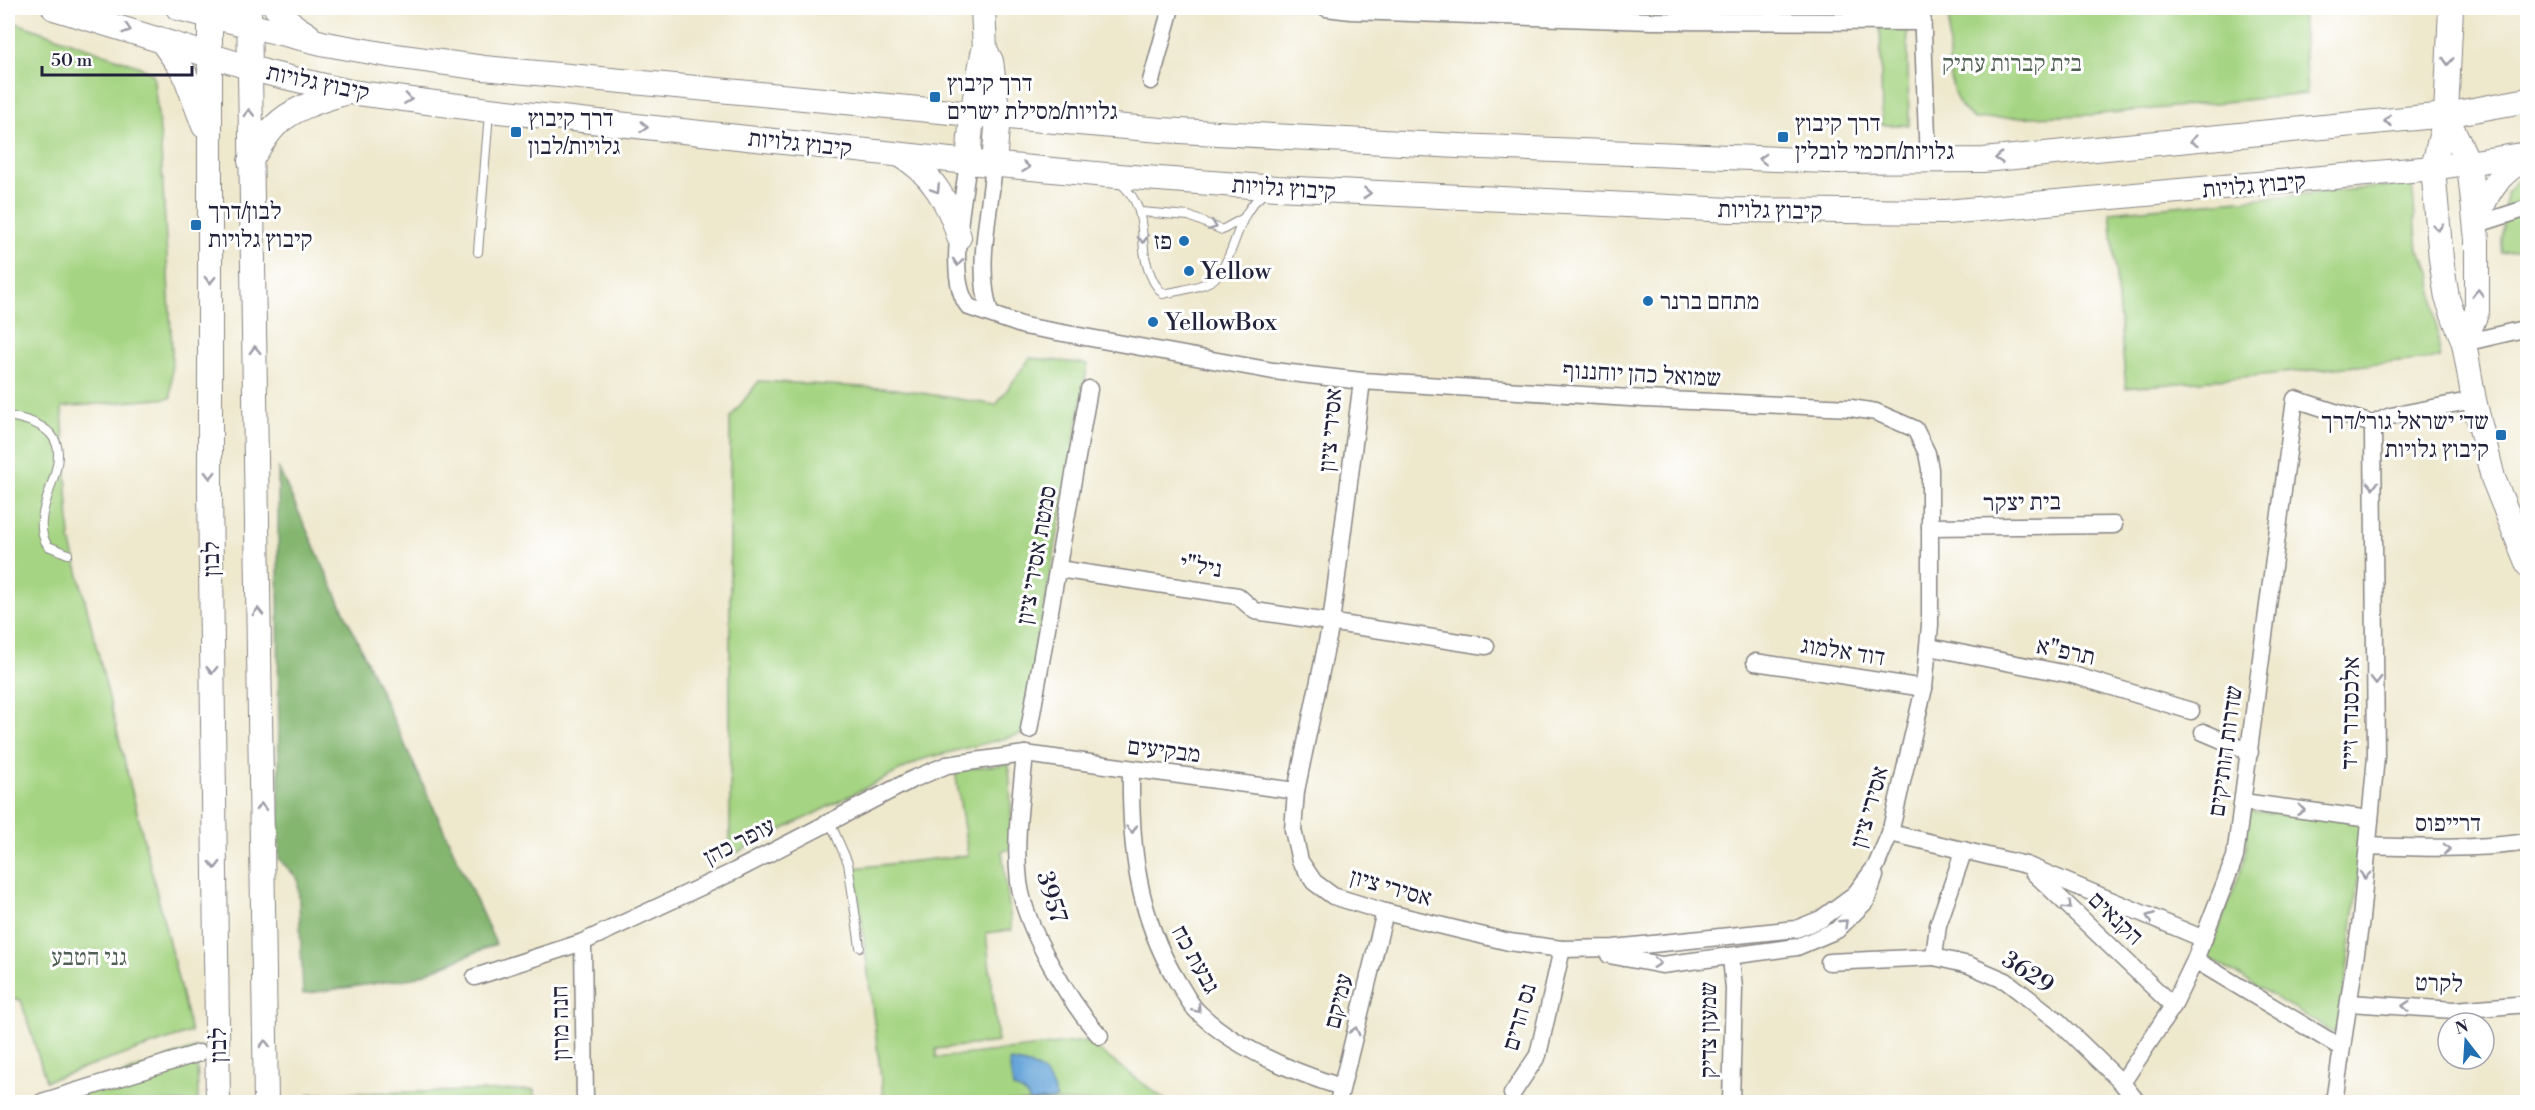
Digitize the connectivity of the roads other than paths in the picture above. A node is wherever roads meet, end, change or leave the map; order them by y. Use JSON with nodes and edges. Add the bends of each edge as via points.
{"nodes":[{"id":1,"x":54,"y":8,"type":"edge"},
{"id":2,"x":178,"y":8,"type":"edge"},
{"id":3,"x":276,"y":8,"type":"edge"},
{"id":4,"x":983,"y":8,"type":"edge"},
{"id":5,"x":1171,"y":8,"type":"edge"},
{"id":6,"x":1326,"y":8,"type":"edge"},
{"id":7,"x":2451,"y":8,"type":"edge"},
{"id":8,"x":210,"y":12,"type":"edge"},
{"id":9,"x":1923,"y":15,"type":"edge"},
{"id":10,"x":249,"y":16,"type":"edge"},
{"id":11,"x":159,"y":39,"type":"junction"},
{"id":12,"x":326,"y":44,"type":"junction"},
{"id":13,"x":985,"y":49,"type":"junction"},
{"id":14,"x":210,"y":54,"type":"junction"},
{"id":15,"x":249,"y":66,"type":"junction"},
{"id":16,"x":1151,"y":81,"type":"dead end"},
{"id":17,"x":350,"y":92,"type":"junction"},
{"id":18,"x":2528,"y":100,"type":"edge"},
{"id":19,"x":489,"y":110,"type":"junction"},
{"id":20,"x":972,"y":114,"type":"junction"},
{"id":21,"x":2446,"y":115,"type":"junction"},
{"id":22,"x":998,"y":116,"type":"junction"},
{"id":23,"x":210,"y":149,"type":"junction"},
{"id":24,"x":898,"y":153,"type":"junction"},
{"id":25,"x":2528,"y":156,"type":"edge"},
{"id":26,"x":250,"y":161,"type":"junction"},
{"id":27,"x":968,"y":162,"type":"junction"},
{"id":28,"x":1928,"y":162,"type":"junction"},
{"id":29,"x":994,"y":164,"type":"junction"},
{"id":30,"x":2469,"y":164,"type":"junction"},
{"id":31,"x":2433,"y":168,"type":"junction"},
{"id":32,"x":1106,"y":175,"type":"junction"},
{"id":33,"x":1277,"y":188,"type":"junction"},
{"id":34,"x":2528,"y":208,"type":"edge"},
{"id":35,"x":1141,"y":212,"type":"junction"},
{"id":36,"x":1242,"y":219,"type":"junction"},
{"id":37,"x":2478,"y":232,"type":"junction"},
{"id":38,"x":959,"y":237,"type":"junction"},
{"id":39,"x":478,"y":252,"type":"dead end"},
{"id":40,"x":990,"y":313,"type":"junction"},
{"id":41,"x":2528,"y":328,"type":"edge"},
{"id":42,"x":2464,"y":343,"type":"junction"},
{"id":43,"x":1362,"y":381,"type":"junction"},
{"id":44,"x":1089,"y":388,"type":"dead end"},
{"id":45,"x":2474,"y":400,"type":"junction"},
{"id":46,"x":8,"y":416,"type":"edge"},
{"id":47,"x":2375,"y":425,"type":"junction"},
{"id":48,"x":1915,"y":429,"type":"joint"},
{"id":49,"x":2114,"y":525,"type":"dead end"},
{"id":50,"x":1930,"y":527,"type":"junction"},
{"id":51,"x":68,"y":554,"type":"dead end"},
{"id":52,"x":2528,"y":565,"type":"edge"},
{"id":53,"x":1058,"y":569,"type":"junction"},
{"id":54,"x":1331,"y":623,"type":"junction"},
{"id":55,"x":1486,"y":646,"type":"dead end"},
{"id":56,"x":1929,"y":647,"type":"junction"},
{"id":57,"x":1755,"y":662,"type":"dead end"},
{"id":58,"x":1924,"y":688,"type":"junction"},
{"id":59,"x":2191,"y":711,"type":"dead end"},
{"id":60,"x":1029,"y":730,"type":"dead end"},
{"id":61,"x":2203,"y":732,"type":"dead end"},
{"id":62,"x":2250,"y":752,"type":"junction"},
{"id":63,"x":1025,"y":754,"type":"junction"},
{"id":64,"x":1131,"y":770,"type":"junction"},
{"id":65,"x":1296,"y":791,"type":"junction"},
{"id":66,"x":2243,"y":802,"type":"junction"},
{"id":67,"x":2370,"y":819,"type":"junction"},
{"id":68,"x":830,"y":822,"type":"junction"},
{"id":69,"x":1890,"y":833,"type":"junction"},
{"id":70,"x":2528,"y":842,"type":"edge"},
{"id":71,"x":2368,"y":846,"type":"junction"},
{"id":72,"x":1964,"y":850,"type":"junction"},
{"id":73,"x":2026,"y":865,"type":"junction"},
{"id":74,"x":1876,"y":866,"type":"junction"},
{"id":75,"x":1385,"y":912,"type":"junction"},
{"id":76,"x":2204,"y":939,"type":"junction"},
{"id":77,"x":583,"y":942,"type":"junction"},
{"id":78,"x":860,"y":947,"type":"dead end"},
{"id":79,"x":1571,"y":949,"type":"junction"},
{"id":80,"x":1731,"y":957,"type":"junction"},
{"id":81,"x":1934,"y":957,"type":"junction"},
{"id":82,"x":2195,"y":960,"type":"junction"},
{"id":83,"x":1829,"y":962,"type":"dead end"},
{"id":84,"x":475,"y":977,"type":"dead end"},
{"id":85,"x":2349,"y":1003,"type":"junction"},
{"id":86,"x":2528,"y":1004,"type":"edge"},
{"id":87,"x":2173,"y":1006,"type":"junction"},
{"id":88,"x":1100,"y":1036,"type":"dead end"},
{"id":89,"x":2340,"y":1047,"type":"junction"},
{"id":90,"x":199,"y":1053,"type":"dead end"},
{"id":91,"x":2122,"y":1083,"type":"junction"},
{"id":92,"x":1512,"y":1094,"type":"dead end"},
{"id":93,"x":1339,"y":1095,"type":"edge"},
{"id":94,"x":42,"y":1102,"type":"edge"},
{"id":95,"x":218,"y":1102,"type":"edge"},
{"id":96,"x":266,"y":1102,"type":"edge"},
{"id":97,"x":585,"y":1102,"type":"edge"},
{"id":98,"x":1731,"y":1102,"type":"edge"},
{"id":99,"x":2137,"y":1102,"type":"edge"},
{"id":100,"x":2334,"y":1102,"type":"edge"}],
"edges":[{"from":1,"to":11,"type":"main road","name":"קיבוץ גלויות","one_way":true},
{"from":2,"to":8,"type":"main road","name":"קיבוץ גלויות"},
{"from":3,"to":12,"type":"main road","via":[[294,26]]},
{"from":4,"to":13,"type":"main road"},
{"from":5,"to":16,"type":"street"},
{"from":6,"to":9,"type":"street","via":[[1652,21]]},
{"from":7,"to":21,"type":"main road","one_way":true},
{"from":8,"to":10,"type":"main road","name":"קיבוץ גלויות"},
{"from":8,"to":14,"type":"main road","name":"לבון"},
{"from":9,"to":28,"type":"street"},
{"from":10,"to":12,"type":"main road","name":"קיבוץ גלויות"},
{"from":10,"to":15,"type":"main road","name":"לבון"},
{"from":11,"to":14,"type":"main road","name":"קיבוץ גלויות"},
{"from":11,"to":23,"type":"main road","via":[[187,79]]},
{"from":12,"to":20,"type":"main road","name":"קיבוץ גלויות","via":[[484,68]]},
{"from":13,"to":20,"type":"main road"},
{"from":13,"to":22,"type":"main road","via":[[991,61]]},
{"from":14,"to":15,"type":"main road","name":"קיבוץ גלויות"},
{"from":14,"to":23,"type":"main road","name":"לבון"},
{"from":15,"to":17,"type":"main road","name":"קיבוץ גלויות"},
{"from":26,"to":15,"type":"main road","name":"לבון","one_way":true},
{"from":17,"to":19,"type":"main road","name":"קיבוץ גלויות","one_way":true},
{"from":17,"to":26,"type":"main road","via":[[308,105],[288,116],[274,127]]},
{"from":18,"to":21,"type":"main road","name":"קיבוץ גלויות"},
{"from":19,"to":24,"type":"main road","name":"קיבוץ גלויות","one_way":true},
{"from":19,"to":39,"type":"lane"},
{"from":20,"to":22,"type":"main road","name":"קיבוץ גלויות"},
{"from":20,"to":27,"type":"main road"},
{"from":21,"to":28,"type":"main road","name":"קיבוץ גלויות","one_way":true,"via":[[2177,143]]},
{"from":21,"to":30,"type":"main road"},
{"from":21,"to":31,"type":"main road"},
{"from":28,"to":22,"type":"main road","name":"קיבוץ גלויות","one_way":true,"via":[[1827,162],[1470,147],[1161,130]]},
{"from":22,"to":29,"type":"main road"},
{"from":23,"to":95,"type":"main road","name":"לבון","one_way":true},
{"from":24,"to":27,"type":"main road","name":"קיבוץ גלויות"},
{"from":24,"to":38,"type":"main road","one_way":true,"via":[[929,178],[951,214]]},
{"from":25,"to":30,"type":"main road","name":"קיבוץ גלויות"},
{"from":25,"to":37,"type":"main road","via":[[2508,169],[2491,188],[2482,203]]},
{"from":96,"to":26,"type":"main road","name":"לבון","one_way":true},
{"from":27,"to":29,"type":"main road","name":"קיבוץ גלויות"},
{"from":27,"to":38,"type":"street","name":"אסירי ציון"},
{"from":29,"to":32,"type":"main road","name":"קיבוץ גלויות","one_way":true},
{"from":29,"to":40,"type":"street","via":[[983,273]]},
{"from":30,"to":31,"type":"main road","name":"קיבוץ גלויות"},
{"from":30,"to":37,"type":"main road"},
{"from":33,"to":31,"type":"main road","name":"קיבוץ גלויות","one_way":true,"via":[[1731,210],[1946,212]]},
{"from":31,"to":42,"type":"main road","one_way":true,"via":[[2447,298]]},
{"from":32,"to":33,"type":"main road","name":"קיבוץ גלויות"},
{"from":32,"to":35,"type":"lane","via":[[1126,188]]},
{"from":33,"to":36,"type":"lane","via":[[1255,201]]},
{"from":34,"to":37,"type":"street"},
{"from":35,"to":36,"type":"lane","one_way":true,"via":[[1189,216],[1222,230]]},
{"from":35,"to":36,"type":"lane","one_way":true,"via":[[1147,264],[1163,294],[1187,290],[1215,278]]},
{"from":42,"to":37,"type":"main road","one_way":true,"via":[[2477,311]]},
{"from":38,"to":40,"type":"street","name":"אסירי ציון","one_way":true,"via":[[957,272],[963,300],[969,308]]},
{"from":40,"to":43,"type":"street","name":"אסירי ציון","via":[[1024,326],[1222,364]]},
{"from":41,"to":42,"type":"street"},
{"from":42,"to":45,"type":"main road"},
{"from":43,"to":48,"type":"street","name":"שמואל כהן יוחננוף","via":[[1851,408],[1876,412]]},
{"from":43,"to":54,"type":"street","name":"אסירי ציון"},
{"from":44,"to":53,"type":"street","name":"סמטת אסירי ציון"},
{"from":45,"to":47,"type":"street","via":[[2391,416]]},
{"from":45,"to":52,"type":"main road","via":[[2493,478]]},
{"from":46,"to":51,"type":"lane","via":[[37,423],[54,442],[57,463],[40,530],[48,546]]},
{"from":47,"to":62,"type":"street","name":"שדרות הותיקים","via":[[2295,399]]},
{"from":47,"to":67,"type":"street","name":"אלכסנדר זייד","one_way":true,"via":[[2372,442],[2376,756]]},
{"from":48,"to":50,"type":"street","name":"אסירי ציון","via":[[1928,453]]},
{"from":49,"to":50,"type":"street","name":"בית יצקר"},
{"from":50,"to":56,"type":"street","name":"אסירי ציון"},
{"from":53,"to":54,"type":"street","name":"ניל\"י","via":[[1238,596],[1255,611]]},
{"from":53,"to":60,"type":"street","name":"סמטת אסירי ציון"},
{"from":54,"to":55,"type":"street"},
{"from":54,"to":65,"type":"street","name":"אסירי ציון"},
{"from":56,"to":58,"type":"street","name":"אסירי ציון"},
{"from":56,"to":59,"type":"street","name":"תרפ\"א","via":[[2073,675]]},
{"from":57,"to":58,"type":"street","name":"דוד אלמוג"},
{"from":58,"to":69,"type":"street","name":"אסירי ציון"},
{"from":61,"to":62,"type":"street"},
{"from":62,"to":66,"type":"street","name":"שדרות הותיקים"},
{"from":63,"to":64,"type":"street","name":"מבקיעים"},
{"from":63,"to":68,"type":"street","name":"עופר כהן","via":[[947,765]]},
{"from":63,"to":88,"type":"street","name":"3957","via":[[1017,835],[1019,885],[1055,972],[1081,1015]]},
{"from":64,"to":65,"type":"street","name":"מבקיעים"},
{"from":64,"to":93,"type":"street","name":"גבעת כח","one_way":true,"via":[[1134,861],[1146,911],[1158,949],[1196,1010],[1252,1050]]},
{"from":65,"to":75,"type":"street","name":"אסירי ציון","via":[[1293,830],[1300,861],[1314,882],[1333,896]]},
{"from":66,"to":67,"type":"street","one_way":true},
{"from":66,"to":76,"type":"street","name":"שדרות הותיקים","via":[[2235,857]]},
{"from":67,"to":71,"type":"street","name":"אלכסנדר זייד"},
{"from":68,"to":77,"type":"street","name":"עופר כהן"},
{"from":68,"to":78,"type":"lane","via":[[848,863]]},
{"from":69,"to":72,"type":"street","name":"הקנאים"},
{"from":69,"to":74,"type":"street","name":"אסירי ציון"},
{"from":71,"to":70,"type":"street","name":"דרייפוס","one_way":true,"via":[[2433,849]]},
{"from":71,"to":85,"type":"street","name":"אלכסנדר זייד","one_way":true},
{"from":72,"to":73,"type":"street","name":"הקנאים"},
{"from":72,"to":81,"type":"street","via":[[1938,925]]},
{"from":76,"to":73,"type":"street","name":"הקנאים","one_way":true},
{"from":73,"to":87,"type":"street","name":"הקנאים","one_way":true},
{"from":74,"to":79,"type":"street","name":"אסירי ציון","via":[[1866,882],[1841,906],[1796,929]]},
{"from":80,"to":74,"type":"street","one_way":true,"via":[[1797,947],[1837,930],[1866,901],[1875,882]]},
{"from":75,"to":79,"type":"street","name":"אסירי ציון","via":[[1509,942]]},
{"from":93,"to":75,"type":"street","name":"עמיקם","one_way":true},
{"from":76,"to":82,"type":"street","name":"שדרות הותיקים"},
{"from":77,"to":84,"type":"street","name":"עופר כהן"},
{"from":77,"to":97,"type":"street","name":"חנה מרון"},
{"from":79,"to":80,"type":"street","one_way":true,"via":[[1662,964]]},
{"from":79,"to":92,"type":"street","name":"נס הרים","via":[[1538,1055]]},
{"from":80,"to":98,"type":"street","name":"שמעון צדיק"},
{"from":81,"to":83,"type":"street","name":"3629"},
{"from":81,"to":91,"type":"street","name":"3629","via":[[1969,965],[2006,981],[2058,1021]]},
{"from":82,"to":87,"type":"street","name":"שדרות הותיקים"},
{"from":82,"to":89,"type":"street"},
{"from":86,"to":85,"type":"street","name":"לקרט","one_way":true,"via":[[2454,1010]]},
{"from":85,"to":89,"type":"street","name":"אלכסנדר זייד"},
{"from":87,"to":91,"type":"street","name":"שדרות הותיקים"},
{"from":89,"to":100,"type":"street","name":"אלכסנדר זייד"},
{"from":90,"to":94,"type":"street"},
{"from":91,"to":99,"type":"street","name":"3629"}]}
